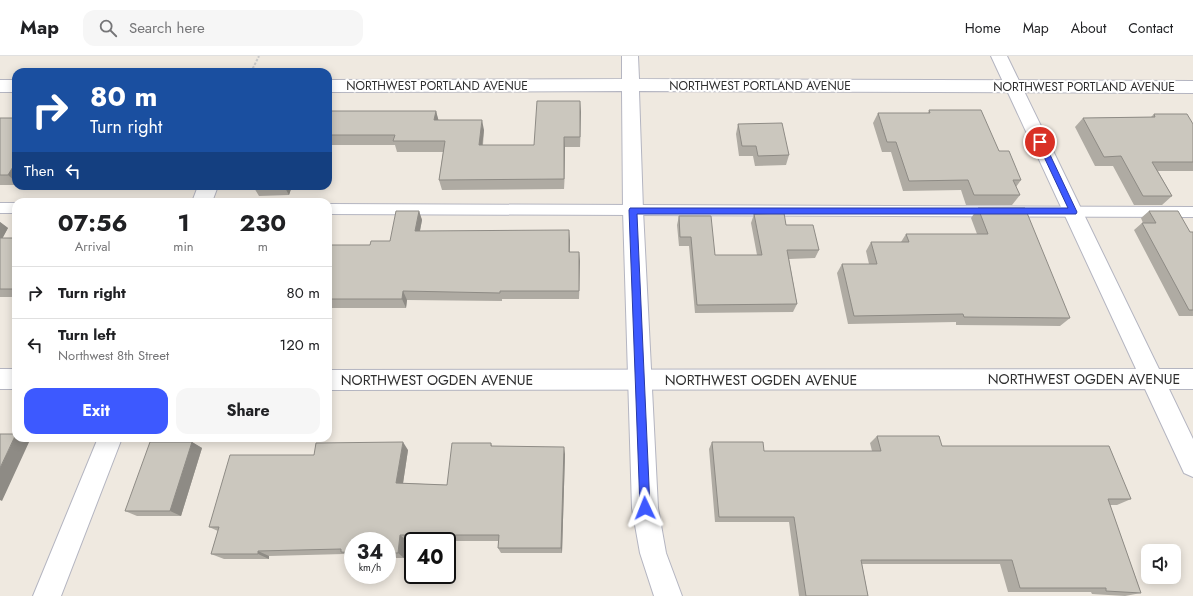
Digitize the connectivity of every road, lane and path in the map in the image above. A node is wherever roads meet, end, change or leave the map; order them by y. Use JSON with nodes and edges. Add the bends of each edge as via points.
{"nodes":[{"id":1,"x":259,"y":56,"type":"edge"},
{"id":2,"x":630,"y":56,"type":"edge"},
{"id":3,"x":1000,"y":56,"type":"edge"},
{"id":4,"x":253,"y":68,"type":"edge"},
{"id":5,"x":632,"y":85,"type":"junction"},
{"id":6,"x":0,"y":86,"type":"edge"},
{"id":7,"x":12,"y":86,"type":"edge"},
{"id":8,"x":332,"y":86,"type":"edge"},
{"id":9,"x":1014,"y":86,"type":"junction"},
{"id":10,"x":1193,"y":87,"type":"edge"},
{"id":11,"x":0,"y":208,"type":"edge"},
{"id":12,"x":12,"y":208,"type":"edge"},
{"id":13,"x":332,"y":209,"type":"edge"},
{"id":14,"x":633,"y":210,"type":"junction"},
{"id":15,"x":1073,"y":212,"type":"junction"},
{"id":16,"x":1193,"y":212,"type":"edge"},
{"id":17,"x":0,"y":379,"type":"edge"},
{"id":18,"x":12,"y":379,"type":"edge"},
{"id":19,"x":1152,"y":379,"type":"junction"},
{"id":20,"x":1193,"y":379,"type":"edge"},
{"id":21,"x":332,"y":380,"type":"edge"},
{"id":22,"x":639,"y":381,"type":"junction"},
{"id":23,"x":108,"y":442,"type":"edge"},
{"id":24,"x":1193,"y":464,"type":"edge"},
{"id":25,"x":47,"y":596,"type":"edge"},
{"id":26,"x":668,"y":596,"type":"edge"}],
"edges":[{"from":1,"to":4,"type":"path"},
{"from":2,"to":5,"type":"street"},
{"from":3,"to":9,"type":"street"},
{"from":5,"to":8,"type":"street","name":"NORTHWEST PORTLAND AVENUE"},
{"from":5,"to":9,"type":"street","name":"NORTHWEST PORTLAND AVENUE"},
{"from":5,"to":14,"type":"street"},
{"from":6,"to":7,"type":"street"},
{"from":9,"to":10,"type":"street","name":"NORTHWEST PORTLAND AVENUE"},
{"from":9,"to":15,"type":"street"},
{"from":11,"to":12,"type":"lane"},
{"from":13,"to":14,"type":"lane"},
{"from":14,"to":15,"type":"lane"},
{"from":14,"to":22,"type":"street"},
{"from":15,"to":16,"type":"lane"},
{"from":15,"to":19,"type":"street"},
{"from":17,"to":18,"type":"street"},
{"from":19,"to":20,"type":"street","name":"NORTHWEST OGDEN AVENUE"},
{"from":19,"to":22,"type":"street","name":"NORTHWEST OGDEN AVENUE"},
{"from":19,"to":24,"type":"street"},
{"from":21,"to":22,"type":"street","name":"NORTHWEST OGDEN AVENUE"},
{"from":22,"to":26,"type":"street","via":[[645,508],[653,553]]},
{"from":23,"to":25,"type":"street"}]}
